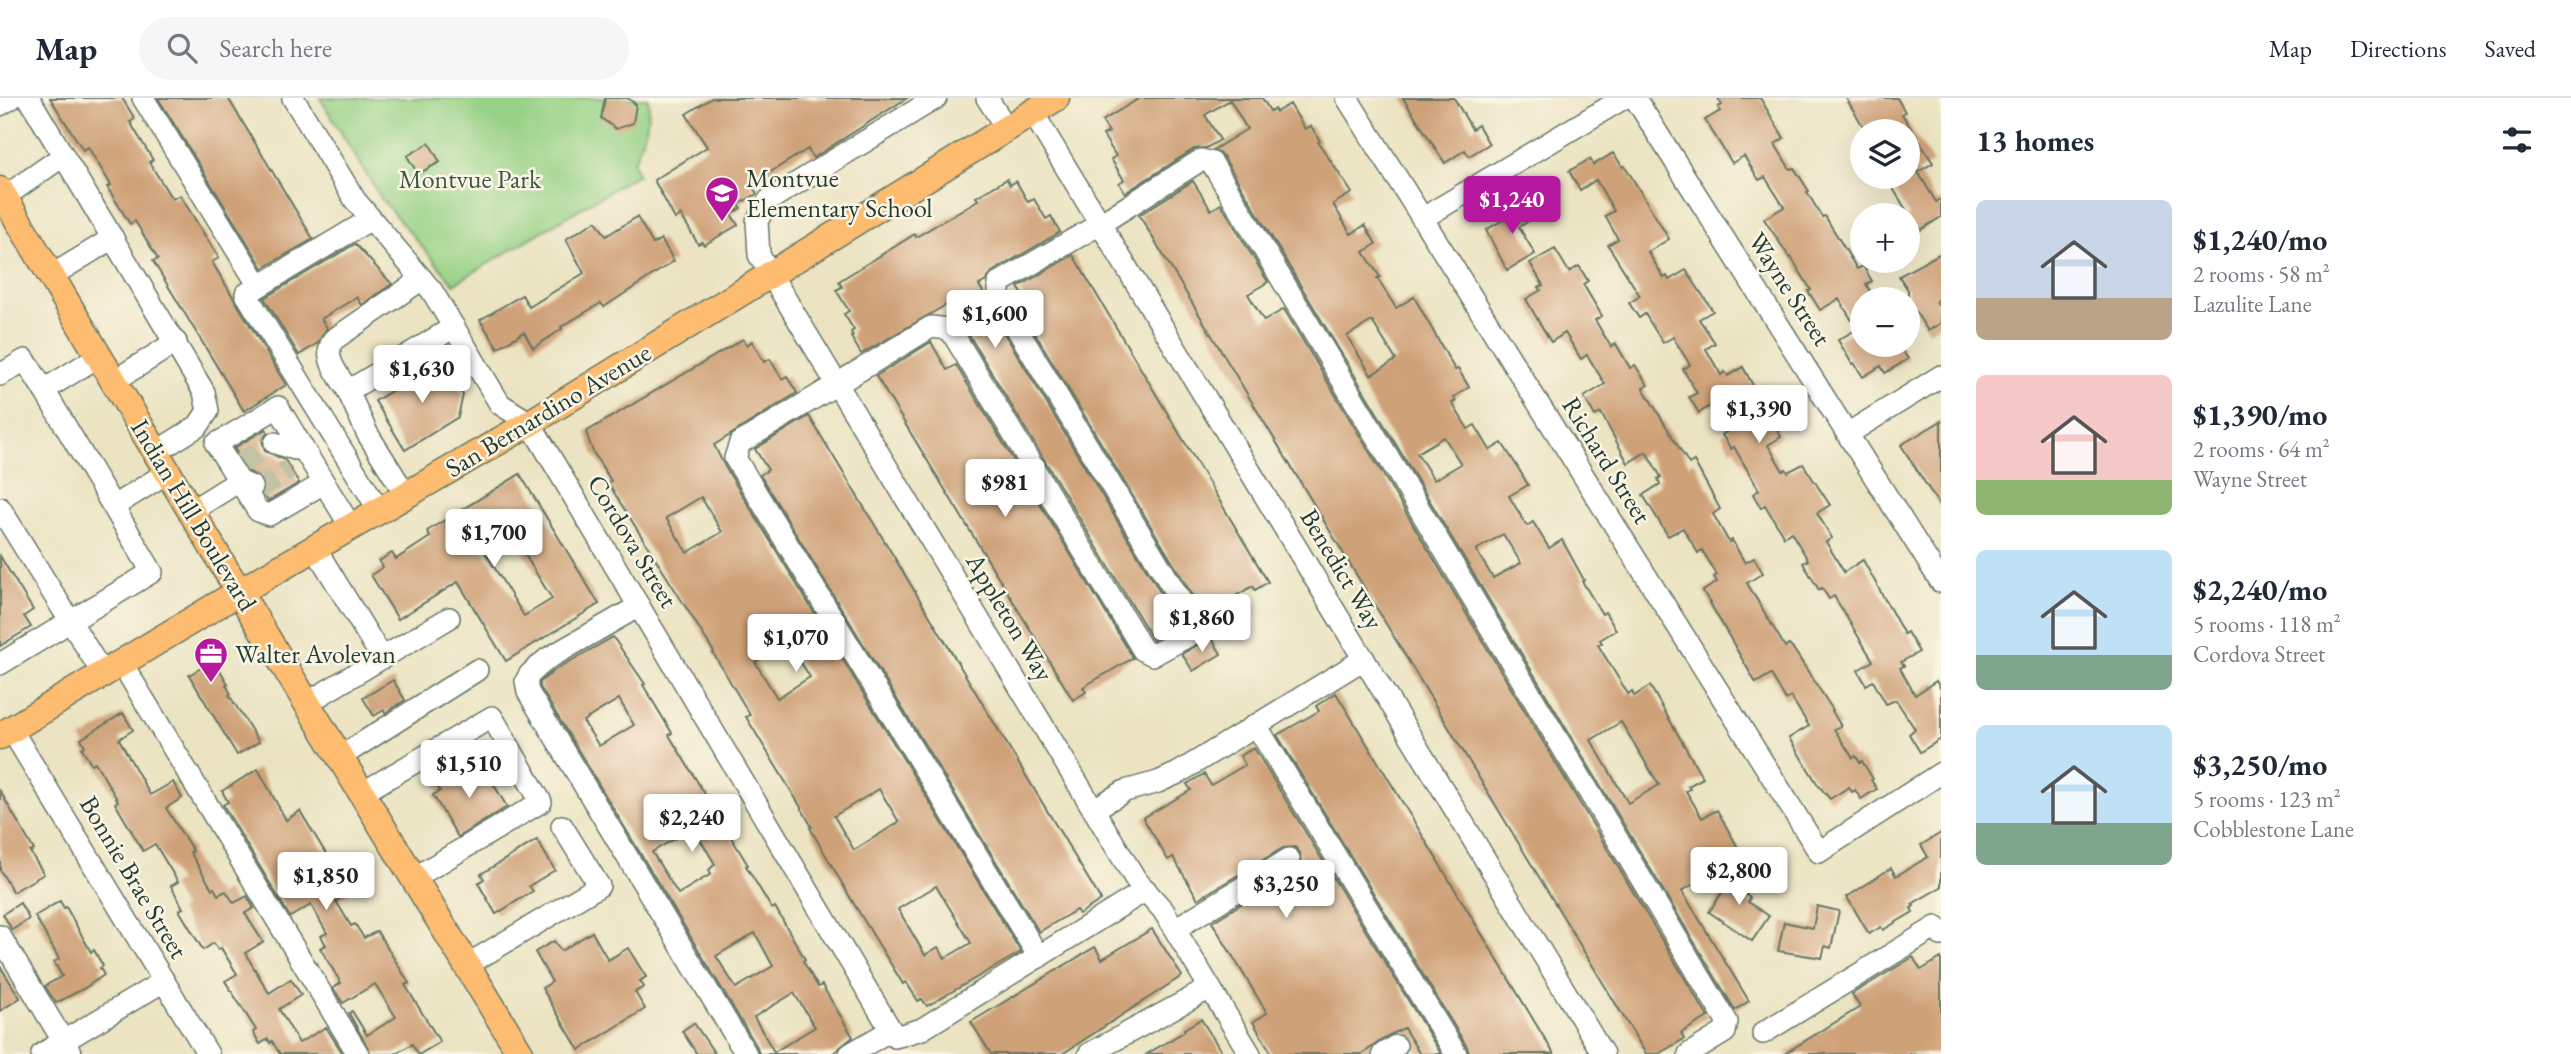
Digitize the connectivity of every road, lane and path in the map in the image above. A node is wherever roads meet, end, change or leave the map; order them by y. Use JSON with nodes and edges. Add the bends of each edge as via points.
{"nodes":[{"id":1,"x":12,"y":98,"type":"edge"},
{"id":2,"x":29,"y":98,"type":"edge"},
{"id":3,"x":143,"y":98,"type":"edge"},
{"id":4,"x":293,"y":98,"type":"edge"},
{"id":5,"x":936,"y":98,"type":"edge"},
{"id":6,"x":987,"y":98,"type":"edge"},
{"id":7,"x":1056,"y":98,"type":"edge"},
{"id":8,"x":1348,"y":98,"type":"edge"},
{"id":9,"x":1624,"y":98,"type":"edge"},
{"id":10,"x":1634,"y":98,"type":"edge"},
{"id":11,"x":0,"y":105,"type":"edge"},
{"id":12,"x":1033,"y":113,"type":"junction"},
{"id":13,"x":1007,"y":129,"type":"junction"},
{"id":14,"x":64,"y":156,"type":"junction"},
{"id":15,"x":2,"y":196,"type":"edge"},
{"id":16,"x":1423,"y":218,"type":"junction"},
{"id":17,"x":370,"y":219,"type":"junction"},
{"id":18,"x":1100,"y":224,"type":"junction"},
{"id":19,"x":113,"y":238,"type":"junction"},
{"id":20,"x":51,"y":275,"type":"junction"},
{"id":21,"x":771,"y":275,"type":"junction"},
{"id":22,"x":422,"y":279,"type":"junction"},
{"id":23,"x":259,"y":286,"type":"junction"},
{"id":24,"x":454,"y":327,"type":"junction"},
{"id":25,"x":176,"y":342,"type":"junction"},
{"id":26,"x":99,"y":356,"type":"junction"},
{"id":27,"x":0,"y":375,"type":"edge"},
{"id":28,"x":1941,"y":376,"type":"edge"},
{"id":29,"x":114,"y":381,"type":"junction"},
{"id":30,"x":837,"y":385,"type":"junction"},
{"id":31,"x":44,"y":390,"type":"junction"},
{"id":32,"x":348,"y":391,"type":"junction"},
{"id":33,"x":530,"y":423,"type":"junction"},
{"id":34,"x":1849,"y":433,"type":"junction"},
{"id":35,"x":162,"y":462,"type":"junction"},
{"id":36,"x":245,"y":478,"type":"junction"},
{"id":37,"x":324,"y":483,"type":"junction"},
{"id":38,"x":406,"y":495,"type":"junction"},
{"id":39,"x":114,"y":506,"type":"junction"},
{"id":40,"x":0,"y":508,"type":"edge"},
{"id":41,"x":191,"y":510,"type":"junction"},
{"id":42,"x":379,"y":510,"type":"junction"},
{"id":43,"x":351,"y":527,"type":"junction"},
{"id":44,"x":315,"y":548,"type":"junction"},
{"id":45,"x":1941,"y":582,"type":"edge"},
{"id":46,"x":239,"y":592,"type":"junction"},
{"id":47,"x":639,"y":606,"type":"junction"},
{"id":48,"x":449,"y":618,"type":"dead end"},
{"id":49,"x":70,"y":621,"type":"junction"},
{"id":50,"x":382,"y":658,"type":"junction"},
{"id":51,"x":1364,"y":659,"type":"junction"},
{"id":52,"x":0,"y":664,"type":"edge"},
{"id":53,"x":112,"y":668,"type":"junction"},
{"id":54,"x":477,"y":670,"type":"dead end"},
{"id":55,"x":307,"y":703,"type":"junction"},
{"id":56,"x":1256,"y":725,"type":"junction"},
{"id":57,"x":6,"y":732,"type":"edge"},
{"id":58,"x":340,"y":757,"type":"junction"},
{"id":59,"x":1941,"y":773,"type":"edge"},
{"id":60,"x":362,"y":793,"type":"junction"},
{"id":61,"x":1094,"y":809,"type":"junction"},
{"id":62,"x":562,"y":826,"type":"dead end"},
{"id":63,"x":1289,"y":859,"type":"dead end"},
{"id":64,"x":414,"y":878,"type":"junction"},
{"id":65,"x":1141,"y":885,"type":"junction"},
{"id":66,"x":1175,"y":929,"type":"junction"},
{"id":67,"x":1941,"y":935,"type":"edge"},
{"id":68,"x":0,"y":936,"type":"edge"},
{"id":69,"x":1039,"y":957,"type":"junction"},
{"id":70,"x":467,"y":965,"type":"junction"},
{"id":71,"x":164,"y":981,"type":"junction"},
{"id":72,"x":1210,"y":988,"type":"junction"},
{"id":73,"x":893,"y":1033,"type":"junction"},
{"id":74,"x":1763,"y":1033,"type":"dead end"},
{"id":75,"x":67,"y":1048,"type":"edge"},
{"id":76,"x":42,"y":1054,"type":"edge"},
{"id":77,"x":208,"y":1054,"type":"edge"},
{"id":78,"x":358,"y":1054,"type":"edge"},
{"id":79,"x":521,"y":1054,"type":"edge"},
{"id":80,"x":746,"y":1054,"type":"edge"},
{"id":81,"x":850,"y":1054,"type":"edge"},
{"id":82,"x":1089,"y":1054,"type":"edge"},
{"id":83,"x":1250,"y":1054,"type":"edge"},
{"id":84,"x":1456,"y":1054,"type":"edge"},
{"id":85,"x":1602,"y":1054,"type":"edge"},
{"id":86,"x":1689,"y":1054,"type":"edge"}],
"edges":[{"from":1,"to":11,"type":"street"},
{"from":2,"to":14,"type":"street"},
{"from":3,"to":23,"type":"street"},
{"from":4,"to":17,"type":"street","name":"Cordova Street"},
{"from":5,"to":21,"type":"street","name":"Appleton Way","via":[[769,200],[758,221],[757,242],[759,256]]},
{"from":6,"to":13,"type":"street"},
{"from":7,"to":12,"type":"main road","name":"San Bernardino Avenue"},
{"from":8,"to":16,"type":"street","name":"Richard Street"},
{"from":9,"to":16,"type":"street"},
{"from":10,"to":34,"type":"street","name":"Wayne Street"},
{"from":12,"to":13,"type":"main road","name":"San Bernardino Avenue"},
{"from":12,"to":18,"type":"street","name":"Benedict Way"},
{"from":13,"to":21,"type":"main road","name":"San Bernardino Avenue"},
{"from":14,"to":15,"type":"street"},
{"from":14,"to":19,"type":"street"},
{"from":15,"to":20,"type":"main road","name":"Indian Hill Boulevard"},
{"from":16,"to":59,"type":"street","name":"Richard Street","via":[[1819,852]]},
{"from":17,"to":22,"type":"street","name":"Cordova Street"},
{"from":17,"to":23,"type":"street"},
{"from":18,"to":30,"type":"street","via":[[999,284],[999,299],[1194,624],[1192,634],[1153,654],[1143,650],[950,329],[931,327]]},
{"from":18,"to":51,"type":"street","name":"Benedict Way"},
{"from":18,"to":86,"type":"street","via":[[1201,160],[1212,163],[1727,1022],[1725,1032]]},
{"from":19,"to":20,"type":"street"},
{"from":19,"to":25,"type":"street"},
{"from":20,"to":26,"type":"main road","name":"Indian Hill Boulevard"},
{"from":21,"to":30,"type":"street","name":"Appleton Way"},
{"from":21,"to":33,"type":"main road","name":"San Bernardino Avenue"},
{"from":22,"to":24,"type":"street","name":"Cordova Street"},
{"from":22,"to":32,"type":"street","via":[[333,340],[329,358]]},
{"from":23,"to":42,"type":"street","via":[[246,294]]},
{"from":24,"to":32,"type":"street"},
{"from":24,"to":33,"type":"street","name":"Cordova Street","via":[[500,404]]},
{"from":25,"to":29,"type":"street"},
{"from":25,"to":35,"type":"street","via":[[204,392],[208,411]]},
{"from":26,"to":29,"type":"main road","name":"Indian Hill Boulevard"},
{"from":26,"to":31,"type":"street"},
{"from":27,"to":31,"type":"street","via":[[25,360]]},
{"from":28,"to":34,"type":"street"},
{"from":29,"to":35,"type":"main road","name":"Indian Hill Boulevard"},
{"from":30,"to":61,"type":"street","name":"Appleton Way"},
{"from":30,"to":69,"type":"street","via":[[740,443],[735,458]]},
{"from":31,"to":39,"type":"street"},
{"from":32,"to":38,"type":"street","via":[[367,433]]},
{"from":33,"to":38,"type":"main road","name":"San Bernardino Avenue"},
{"from":33,"to":47,"type":"street","name":"Cordova Street"},
{"from":34,"to":45,"type":"street","name":"Wayne Street"},
{"from":35,"to":39,"type":"street"},
{"from":35,"to":41,"type":"main road","name":"Indian Hill Boulevard"},
{"from":36,"to":37,"type":"street","via":[[258,512],[269,515]]},
{"from":36,"to":37,"type":"street","via":[[216,444],[278,407],[290,452]]},
{"from":36,"to":41,"type":"street"},
{"from":37,"to":43,"type":"street"},
{"from":38,"to":42,"type":"main road","name":"San Bernardino Avenue"},
{"from":39,"to":49,"type":"street","via":[[152,572]]},
{"from":40,"to":49,"type":"street"},
{"from":41,"to":46,"type":"main road","name":"Indian Hill Boulevard"},
{"from":42,"to":43,"type":"main road","name":"San Bernardino Avenue"},
{"from":43,"to":44,"type":"main road","name":"San Bernardino Avenue"},
{"from":44,"to":46,"type":"main road","name":"San Bernardino Avenue"},
{"from":44,"to":50,"type":"street"},
{"from":46,"to":53,"type":"main road","name":"San Bernardino Avenue"},
{"from":46,"to":55,"type":"main road","name":"Indian Hill Boulevard"},
{"from":47,"to":73,"type":"street","name":"Cordova Street"},
{"from":47,"to":80,"type":"street","via":[[539,666],[526,681],[528,692]]},
{"from":48,"to":50,"type":"street"},
{"from":49,"to":52,"type":"street"},
{"from":49,"to":53,"type":"street"},
{"from":50,"to":55,"type":"street"},
{"from":51,"to":56,"type":"street"},
{"from":51,"to":85,"type":"street","name":"Benedict Way"},
{"from":53,"to":57,"type":"main road","name":"San Bernardino Avenue"},
{"from":53,"to":78,"type":"street"},
{"from":54,"to":58,"type":"street"},
{"from":55,"to":58,"type":"main road","name":"Indian Hill Boulevard"},
{"from":56,"to":61,"type":"street","via":[[1168,778],[1133,788]]},
{"from":56,"to":84,"type":"street"},
{"from":57,"to":71,"type":"street","name":"Bonnie Brae Street"},
{"from":58,"to":60,"type":"main road","name":"Indian Hill Boulevard"},
{"from":60,"to":64,"type":"main road","name":"Indian Hill Boulevard"},
{"from":60,"to":64,"type":"street","via":[[492,717],[541,802]]},
{"from":61,"to":65,"type":"street","name":"Appleton Way"},
{"from":62,"to":70,"type":"street","via":[[599,886]]},
{"from":63,"to":66,"type":"street"},
{"from":64,"to":70,"type":"main road","name":"Indian Hill Boulevard"},
{"from":65,"to":66,"type":"street","name":"Appleton Way"},
{"from":65,"to":69,"type":"street"},
{"from":66,"to":72,"type":"street","name":"Appleton Way"},
{"from":67,"to":74,"type":"street","via":[[1936,927]]},
{"from":68,"to":75,"type":"street"},
{"from":69,"to":73,"type":"street","via":[[922,1029]]},
{"from":70,"to":79,"type":"main road","name":"Indian Hill Boulevard"},
{"from":71,"to":75,"type":"street"},
{"from":71,"to":77,"type":"street","name":"Bonnie Brae Street"},
{"from":72,"to":82,"type":"street"},
{"from":72,"to":83,"type":"street","name":"Appleton Way"},
{"from":73,"to":81,"type":"street"},
{"from":75,"to":76,"type":"street"}]}
